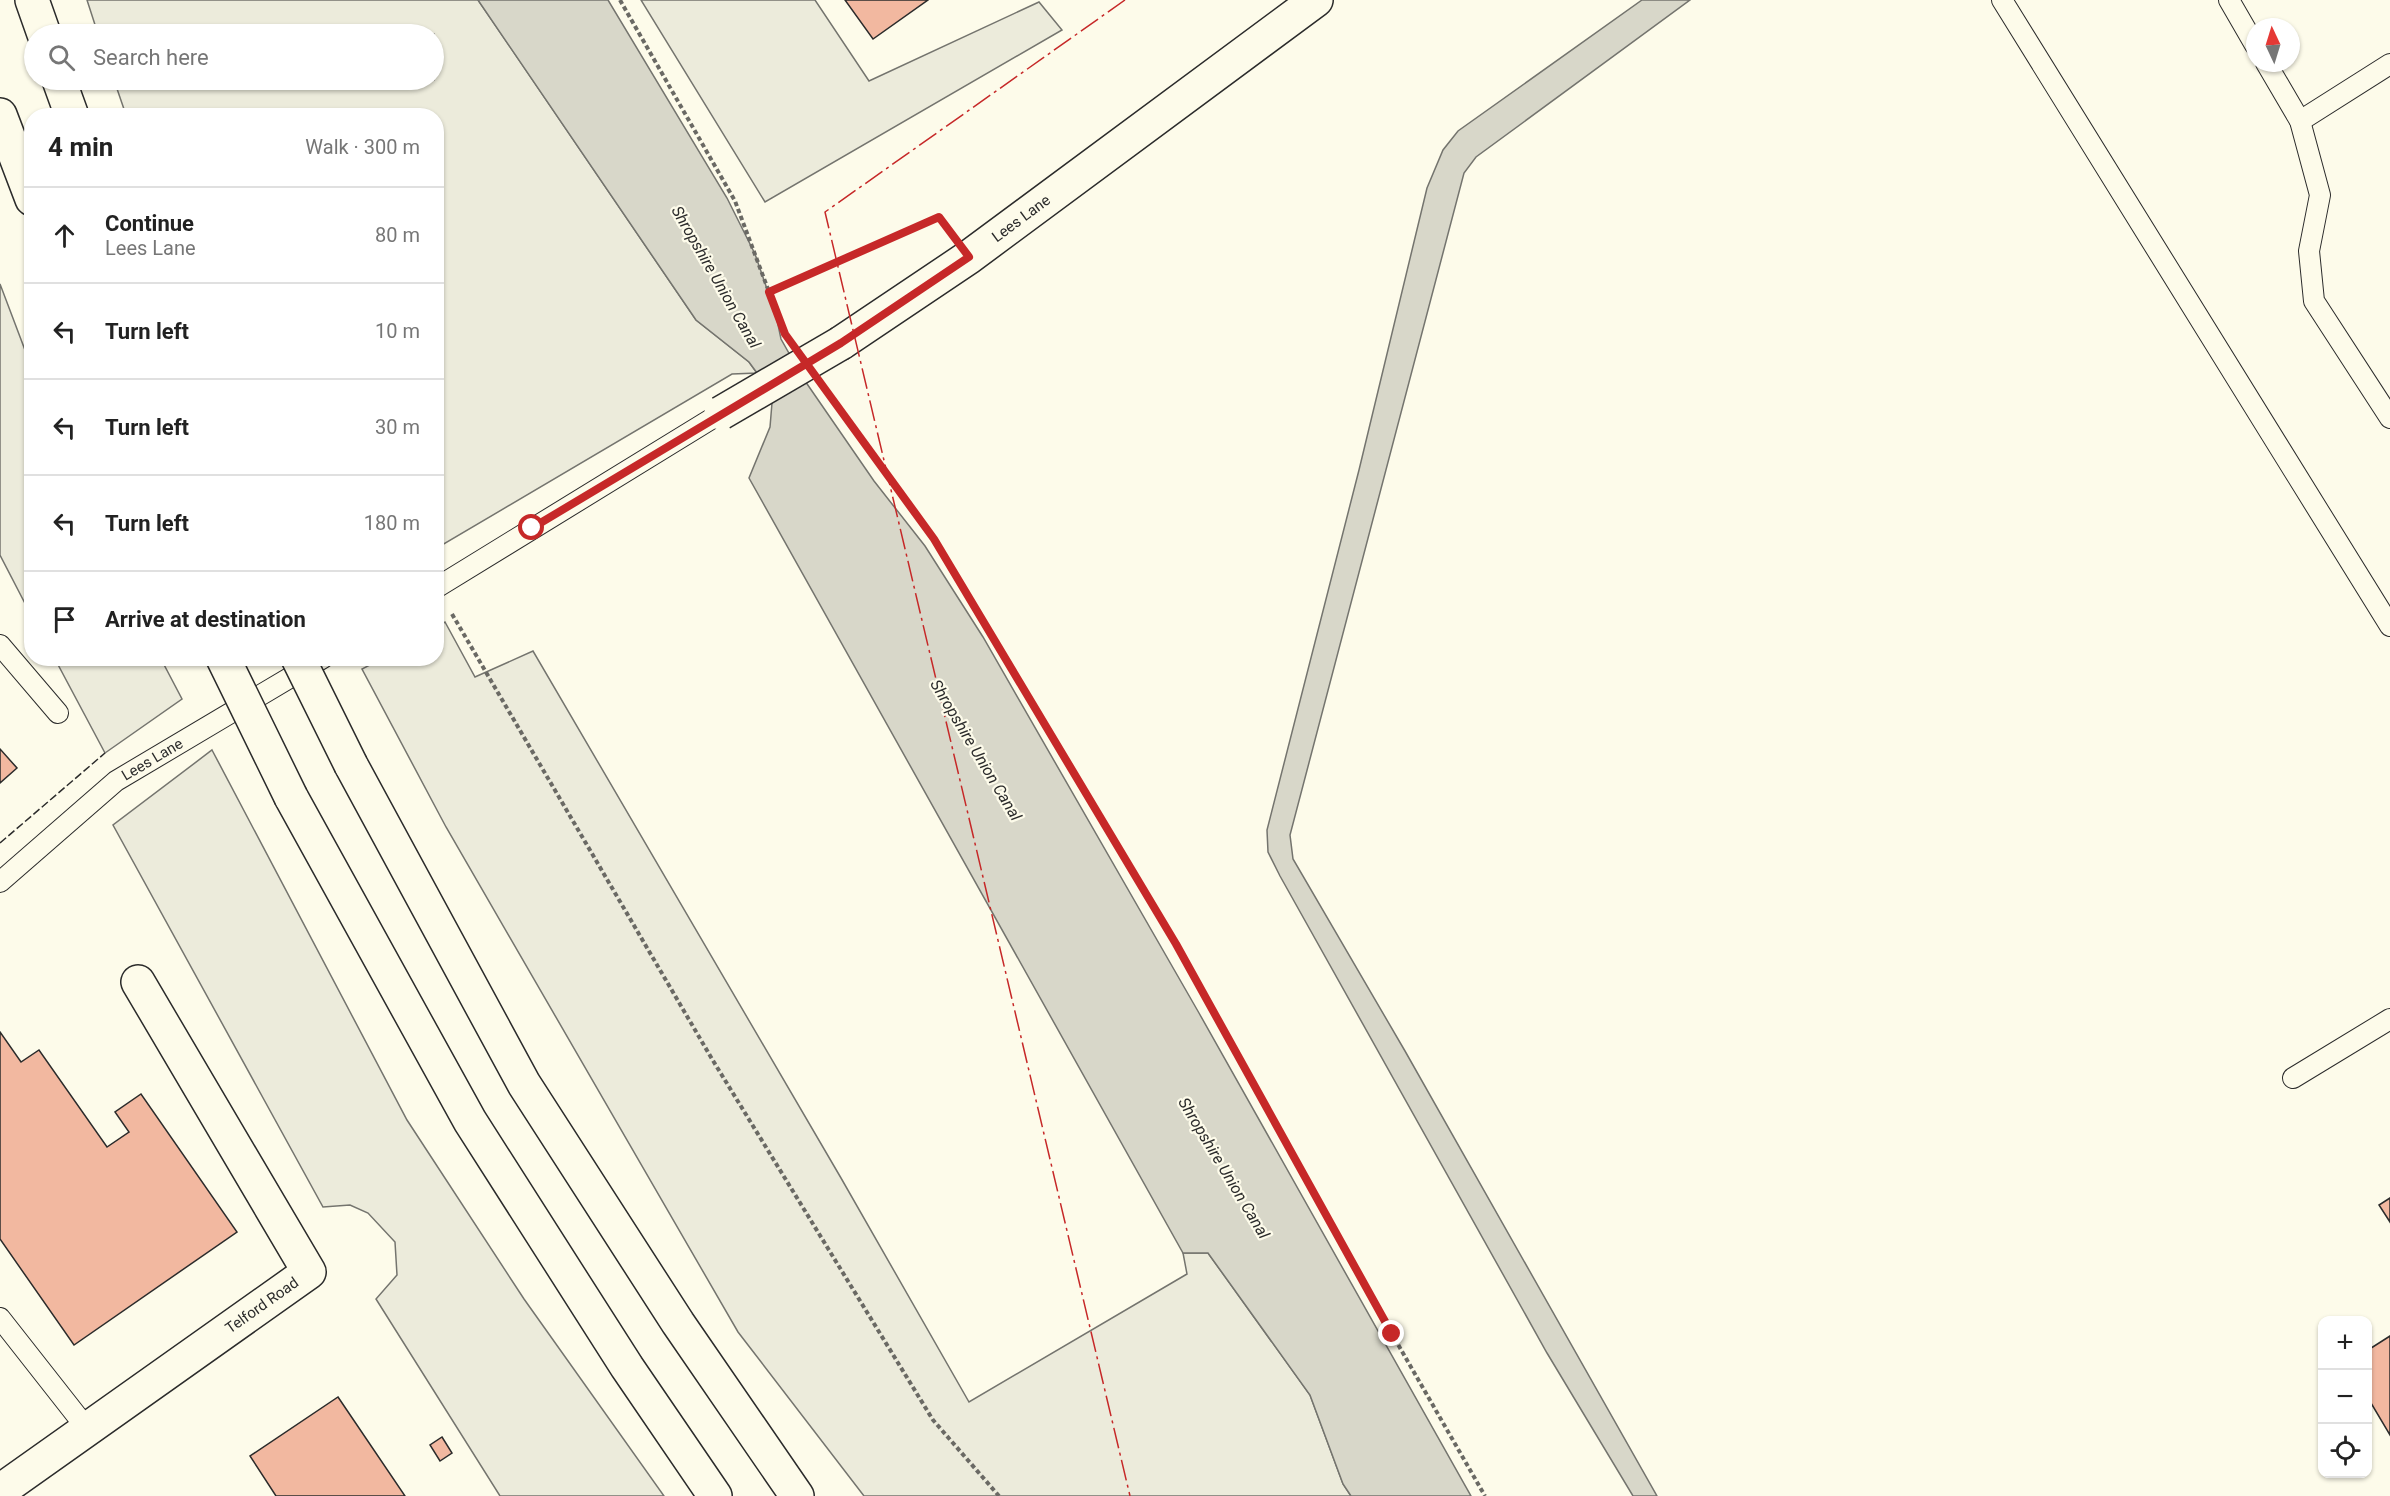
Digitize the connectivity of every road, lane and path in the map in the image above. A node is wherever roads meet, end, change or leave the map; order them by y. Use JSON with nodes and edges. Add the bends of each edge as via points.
{"nodes":[{"id":1,"x":32,"y":0,"type":"edge"},
{"id":2,"x":620,"y":0,"type":"edge"},
{"id":3,"x":1316,"y":0,"type":"edge"},
{"id":4,"x":2002,"y":0,"type":"edge"},
{"id":5,"x":2229,"y":0,"type":"edge"},
{"id":6,"x":40,"y":24,"type":"edge"},
{"id":7,"x":2246,"y":29,"type":"edge"},
{"id":8,"x":2390,"y":64,"type":"edge"},
{"id":9,"x":2271,"y":72,"type":"edge"},
{"id":10,"x":63,"y":90,"type":"edge"},
{"id":11,"x":69,"y":108,"type":"edge"},
{"id":12,"x":0,"y":115,"type":"edge"},
{"id":13,"x":2300,"y":121,"type":"junction"},
{"id":14,"x":24,"y":179,"type":"edge"},
{"id":15,"x":969,"y":257,"type":"junction"},
{"id":16,"x":769,"y":292,"type":"junction"},
{"id":17,"x":785,"y":334,"type":"dead end"},
{"id":18,"x":827,"y":392,"type":"dead end"},
{"id":19,"x":721,"y":413,"type":"joint"},
{"id":20,"x":2390,"y":418,"type":"edge"},
{"id":21,"x":444,"y":584,"type":"edge"},
{"id":22,"x":444,"y":600,"type":"edge"},
{"id":23,"x":2390,"y":626,"type":"edge"},
{"id":24,"x":0,"y":645,"type":"edge"},
{"id":25,"x":227,"y":666,"type":"edge"},
{"id":26,"x":302,"y":666,"type":"edge"},
{"id":27,"x":310,"y":666,"type":"edge"},
{"id":28,"x":58,"y":713,"type":"dead end"},
{"id":29,"x":0,"y":882,"type":"edge"},
{"id":30,"x":138,"y":982,"type":"dead end"},
{"id":31,"x":2390,"y":1019,"type":"edge"},
{"id":32,"x":2293,"y":1078,"type":"dead end"},
{"id":33,"x":0,"y":1318,"type":"edge"},
{"id":34,"x":88,"y":1430,"type":"junction"},
{"id":35,"x":0,"y":1491,"type":"edge"},
{"id":36,"x":715,"y":1496,"type":"edge"},
{"id":37,"x":797,"y":1496,"type":"edge"},
{"id":38,"x":999,"y":1496,"type":"edge"},
{"id":39,"x":1485,"y":1496,"type":"edge"}],
"edges":[{"from":1,"to":6,"type":"main road"},
{"from":2,"to":16,"type":"path","via":[[735,201]]},
{"from":3,"to":15,"type":"main road","name":"Lees Lane"},
{"from":4,"to":23,"type":"lane"},
{"from":5,"to":7,"type":"lane"},
{"from":8,"to":13,"type":"lane"},
{"from":9,"to":13,"type":"lane"},
{"from":10,"to":11,"type":"main road"},
{"from":12,"to":14,"type":"main road"},
{"from":13,"to":20,"type":"lane","via":[[2320,195],[2309,251],[2314,301]]},
{"from":15,"to":16,"type":"path","via":[[939,217]]},
{"from":15,"to":19,"type":"main road","name":"Lees Lane","bridge":true,"via":[[841,343]]},
{"from":16,"to":17,"type":"path"},
{"from":18,"to":39,"type":"path","via":[[934,539],[1176,944]]},
{"from":19,"to":21,"type":"lane","name":"Lees Lane"},
{"from":22,"to":38,"type":"path","via":[[712,1059],[933,1420]]},
{"from":24,"to":28,"type":"lane"},
{"from":25,"to":36,"type":"main road","bridge":true,"via":[[291,797],[470,1121],[627,1367]]},
{"from":26,"to":37,"type":"main road","bridge":true,"via":[[351,765],[524,1084],[678,1323]]},
{"from":27,"to":29,"type":"lane","name":"Lees Lane","via":[[116,781]]},
{"from":30,"to":34,"type":"main road","name":"Telford Road","via":[[309,1272]]},
{"from":31,"to":32,"type":"lane"},
{"from":33,"to":34,"type":"lane"},
{"from":34,"to":35,"type":"main road","name":"Telford Road"}]}
